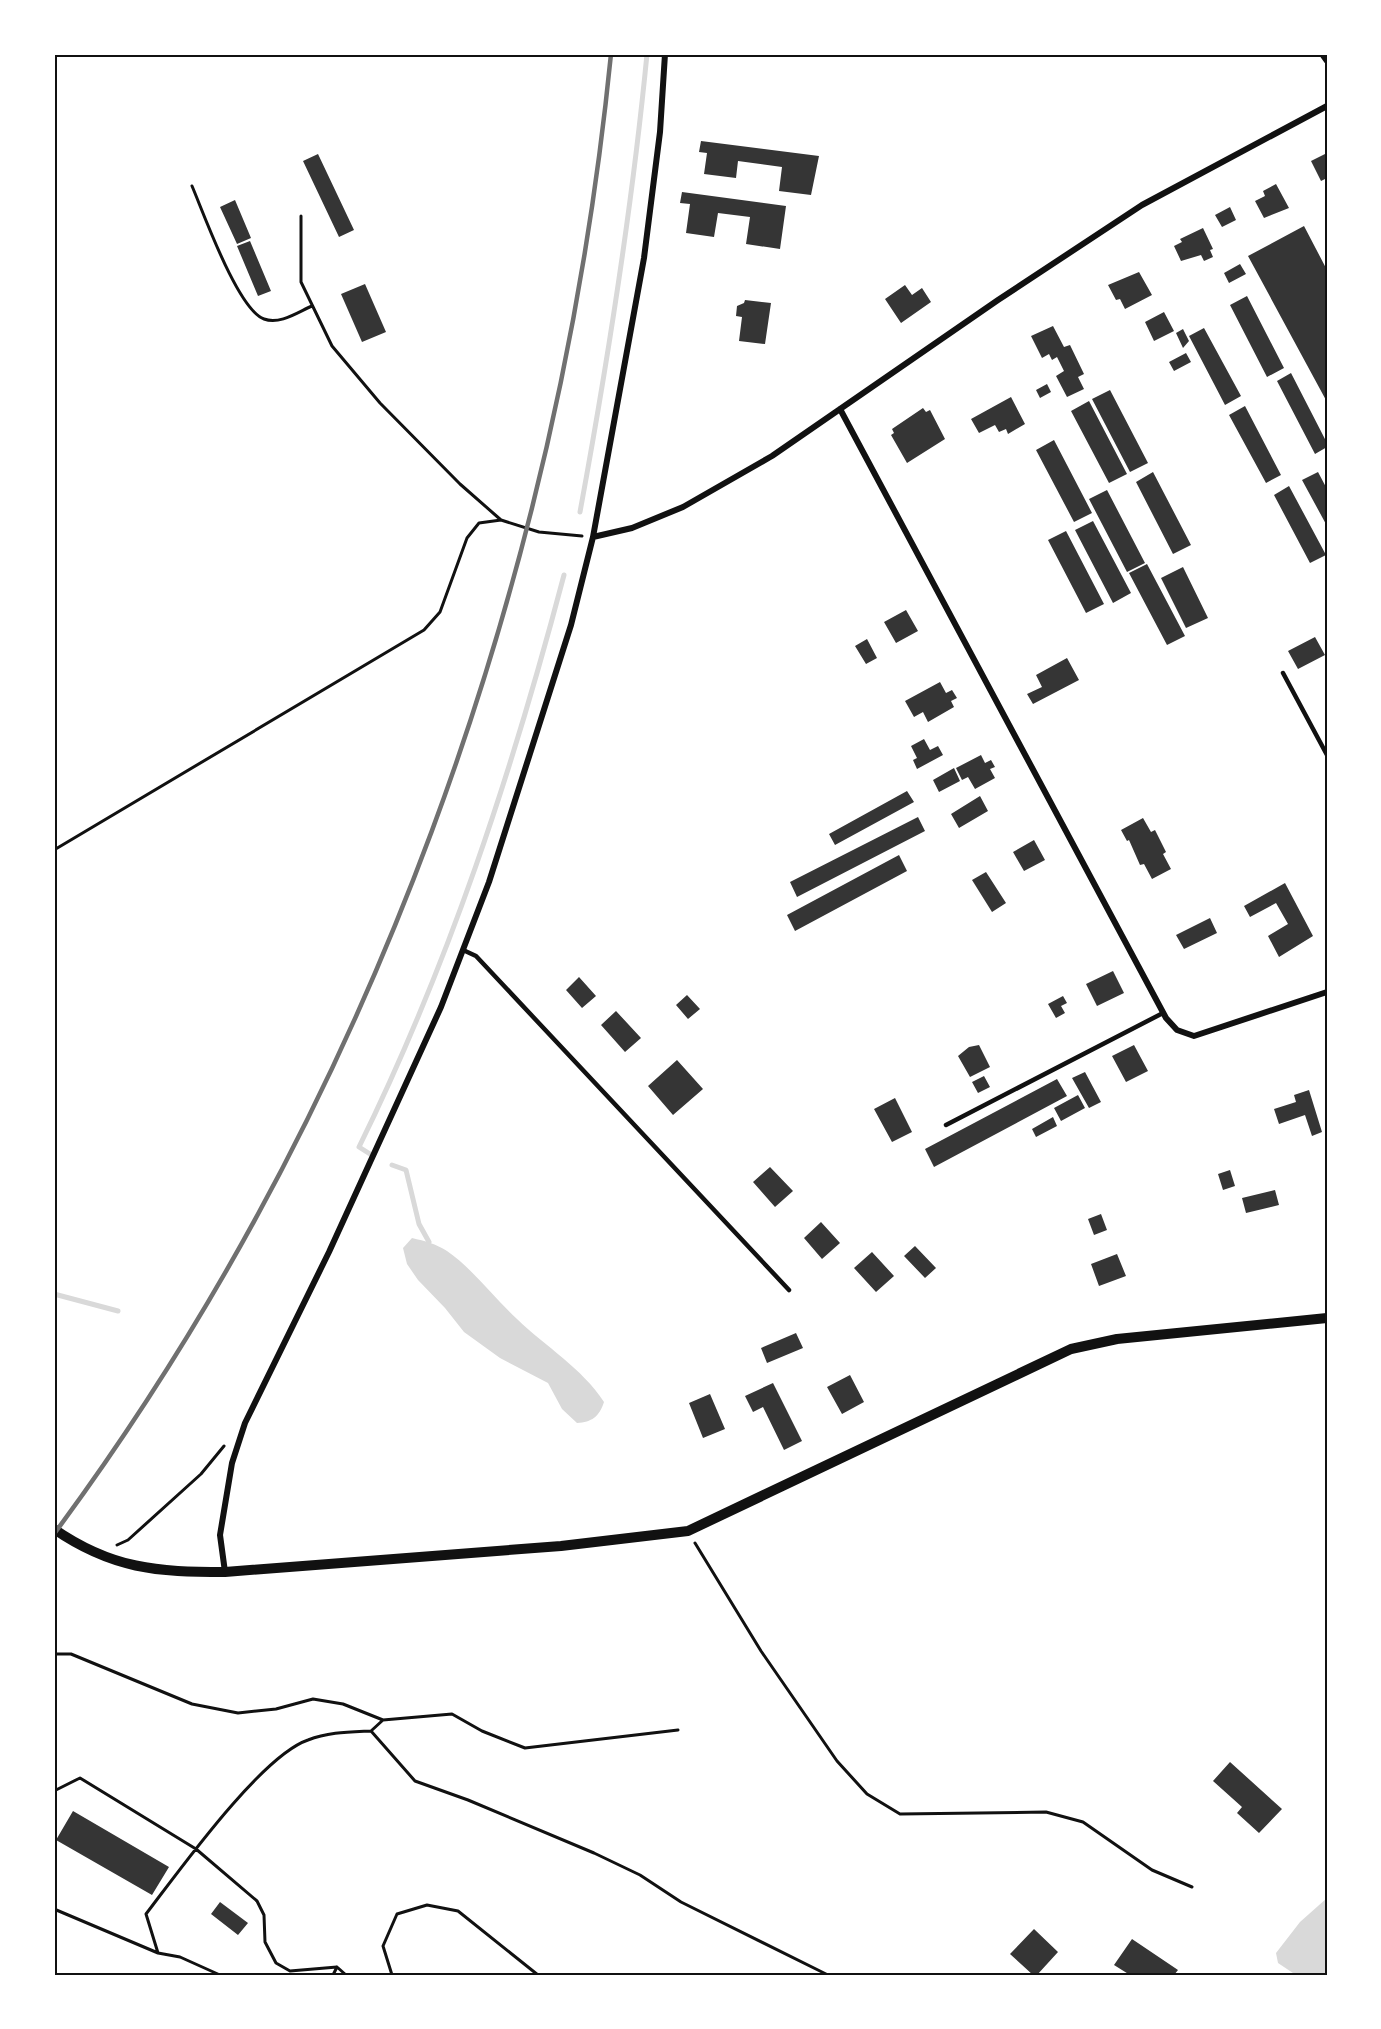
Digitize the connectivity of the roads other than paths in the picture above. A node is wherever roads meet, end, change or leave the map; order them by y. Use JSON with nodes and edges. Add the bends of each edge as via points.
{"nodes":[{"id":1,"x":665,"y":54,"type":"edge"},
{"id":2,"x":1322,"y":54,"type":"edge"},
{"id":3,"x":1327,"y":61,"type":"edge"},
{"id":4,"x":1327,"y":106,"type":"edge"},
{"id":5,"x":840,"y":409,"type":"junction"},
{"id":6,"x":593,"y":537,"type":"junction"},
{"id":7,"x":1283,"y":673,"type":"dead end"},
{"id":8,"x":1327,"y":755,"type":"edge"},
{"id":9,"x":463,"y":950,"type":"junction"},
{"id":10,"x":1327,"y":992,"type":"edge"},
{"id":11,"x":1163,"y":1013,"type":"junction"},
{"id":12,"x":946,"y":1125,"type":"dead end"},
{"id":13,"x":789,"y":1290,"type":"dead end"},
{"id":14,"x":1327,"y":1318,"type":"edge"},
{"id":15,"x":54,"y":1529,"type":"edge"},
{"id":16,"x":225,"y":1572,"type":"junction"}],
"edges":[{"from":1,"to":6,"type":"street","via":[[660,132],[644,258]]},
{"from":2,"to":3,"type":"street"},
{"from":4,"to":5,"type":"street","via":[[1142,205]]},
{"from":5,"to":6,"type":"street","via":[[772,456],[684,507],[632,528]]},
{"from":5,"to":11,"type":"street"},
{"from":6,"to":9,"type":"street","via":[[571,626],[489,882]]},
{"from":7,"to":8,"type":"lane"},
{"from":9,"to":13,"type":"lane","via":[[477,956]]},
{"from":9,"to":16,"type":"street","via":[[334,1242],[245,1422],[232,1463],[220,1535]]},
{"from":10,"to":11,"type":"street","via":[[1194,1036],[1177,1029]]},
{"from":11,"to":12,"type":"lane"},
{"from":14,"to":16,"type":"street","via":[[1117,1339],[1071,1349],[688,1531],[561,1546]]},
{"from":15,"to":16,"type":"street","via":[[97,1555],[147,1570]]}]}
